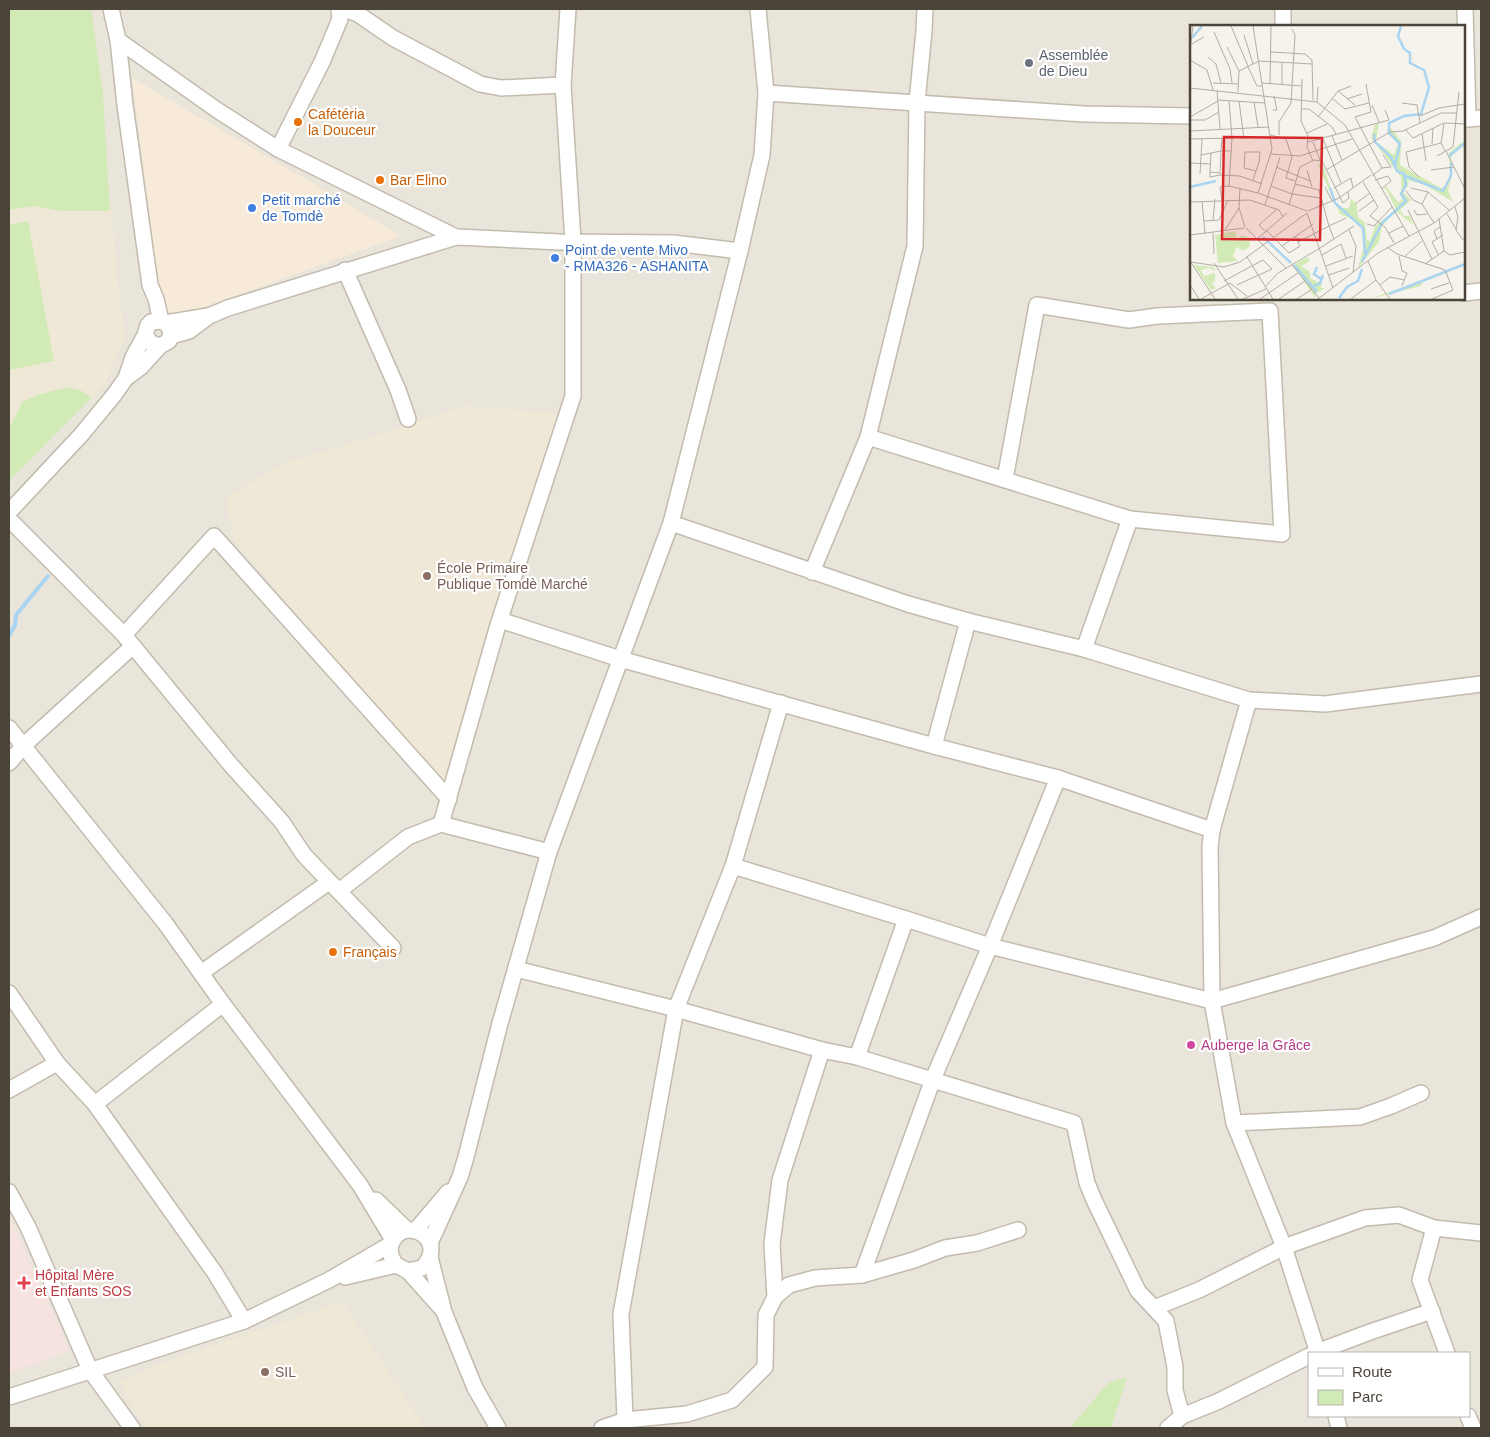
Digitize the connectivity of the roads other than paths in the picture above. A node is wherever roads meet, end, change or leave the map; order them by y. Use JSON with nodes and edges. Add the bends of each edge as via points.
{"nodes":[{"id":1,"x":111,"y":9,"type":"edge"},
{"id":2,"x":341,"y":9,"type":"edge"},
{"id":3,"x":568,"y":9,"type":"edge"},
{"id":4,"x":758,"y":9,"type":"edge"},
{"id":5,"x":925,"y":9,"type":"edge"},
{"id":6,"x":1283,"y":9,"type":"edge"},
{"id":7,"x":1466,"y":9,"type":"edge"},
{"id":8,"x":1283,"y":25,"type":"edge"},
{"id":9,"x":118,"y":40,"type":"junction"},
{"id":10,"x":563,"y":85,"type":"junction"},
{"id":11,"x":766,"y":93,"type":"junction"},
{"id":12,"x":917,"y":102,"type":"junction"},
{"id":13,"x":1190,"y":116,"type":"edge"},
{"id":14,"x":1471,"y":119,"type":"edge"},
{"id":15,"x":278,"y":148,"type":"junction"},
{"id":16,"x":456,"y":237,"type":"junction"},
{"id":17,"x":573,"y":241,"type":"junction"},
{"id":18,"x":740,"y":251,"type":"junction"},
{"id":19,"x":345,"y":270,"type":"junction"},
{"id":20,"x":1481,"y":291,"type":"edge"},
{"id":21,"x":1465,"y":293,"type":"edge"},
{"id":22,"x":158,"y":331,"type":"junction"},
{"id":23,"x":408,"y":419,"type":"dead end"},
{"id":24,"x":868,"y":437,"type":"junction"},
{"id":25,"x":1004,"y":479,"type":"junction"},
{"id":26,"x":9,"y":512,"type":"edge"},
{"id":27,"x":1130,"y":519,"type":"junction"},
{"id":28,"x":9,"y":520,"type":"edge"},
{"id":29,"x":671,"y":523,"type":"junction"},
{"id":30,"x":812,"y":572,"type":"junction"},
{"id":31,"x":500,"y":620,"type":"junction"},
{"id":32,"x":968,"y":621,"type":"junction"},
{"id":33,"x":129,"y":641,"type":"junction"},
{"id":34,"x":1084,"y":649,"type":"junction"},
{"id":35,"x":620,"y":659,"type":"junction"},
{"id":36,"x":1481,"y":684,"type":"edge"},
{"id":37,"x":1249,"y":700,"type":"junction"},
{"id":38,"x":781,"y":703,"type":"junction"},
{"id":39,"x":9,"y":728,"type":"edge"},
{"id":40,"x":24,"y":745,"type":"junction"},
{"id":41,"x":934,"y":746,"type":"junction"},
{"id":42,"x":9,"y":763,"type":"edge"},
{"id":43,"x":1058,"y":778,"type":"junction"},
{"id":44,"x":449,"y":799,"type":"junction"},
{"id":45,"x":441,"y":824,"type":"junction"},
{"id":46,"x":1212,"y":830,"type":"junction"},
{"id":47,"x":549,"y":852,"type":"junction"},
{"id":48,"x":733,"y":866,"type":"junction"},
{"id":49,"x":334,"y":886,"type":"junction"},
{"id":50,"x":1481,"y":917,"type":"edge"},
{"id":51,"x":906,"y":919,"type":"junction"},
{"id":52,"x":990,"y":946,"type":"junction"},
{"id":53,"x":393,"y":948,"type":"dead end"},
{"id":54,"x":516,"y":969,"type":"junction"},
{"id":55,"x":200,"y":973,"type":"junction"},
{"id":56,"x":9,"y":993,"type":"edge"},
{"id":57,"x":1212,"y":1001,"type":"junction"},
{"id":58,"x":223,"y":1004,"type":"junction"},
{"id":59,"x":676,"y":1009,"type":"junction"},
{"id":60,"x":822,"y":1050,"type":"junction"},
{"id":61,"x":857,"y":1057,"type":"junction"},
{"id":62,"x":57,"y":1063,"type":"junction"},
{"id":63,"x":933,"y":1079,"type":"junction"},
{"id":64,"x":9,"y":1090,"type":"edge"},
{"id":65,"x":1421,"y":1093,"type":"dead end"},
{"id":66,"x":95,"y":1104,"type":"junction"},
{"id":67,"x":1234,"y":1123,"type":"junction"},
{"id":68,"x":460,"y":1178,"type":"junction"},
{"id":69,"x":360,"y":1185,"type":"junction"},
{"id":70,"x":9,"y":1192,"type":"edge"},
{"id":71,"x":1434,"y":1228,"type":"junction"},
{"id":72,"x":1018,"y":1230,"type":"dead end"},
{"id":73,"x":411,"y":1231,"type":"junction"},
{"id":74,"x":1481,"y":1233,"type":"edge"},
{"id":75,"x":392,"y":1242,"type":"junction"},
{"id":76,"x":1284,"y":1248,"type":"junction"},
{"id":77,"x":430,"y":1250,"type":"junction"},
{"id":78,"x":402,"y":1268,"type":"junction"},
{"id":79,"x":862,"y":1275,"type":"junction"},
{"id":80,"x":329,"y":1280,"type":"junction"},
{"id":81,"x":775,"y":1297,"type":"junction"},
{"id":82,"x":1154,"y":1308,"type":"junction"},
{"id":83,"x":444,"y":1312,"type":"junction"},
{"id":84,"x":1432,"y":1312,"type":"junction"},
{"id":85,"x":244,"y":1321,"type":"junction"},
{"id":86,"x":1314,"y":1352,"type":"edge"},
{"id":87,"x":1317,"y":1352,"type":"edge"},
{"id":88,"x":1446,"y":1352,"type":"edge"},
{"id":89,"x":1308,"y":1356,"type":"edge"},
{"id":90,"x":90,"y":1370,"type":"junction"},
{"id":91,"x":9,"y":1397,"type":"edge"},
{"id":92,"x":1182,"y":1416,"type":"junction"},
{"id":93,"x":625,"y":1420,"type":"junction"},
{"id":94,"x":132,"y":1428,"type":"edge"},
{"id":95,"x":498,"y":1428,"type":"edge"},
{"id":96,"x":602,"y":1428,"type":"edge"},
{"id":97,"x":1168,"y":1428,"type":"edge"}],
"edges":[{"from":1,"to":9,"type":"street"},
{"from":2,"to":10,"type":"street","via":[[358,14],[393,38],[480,84],[501,88]]},
{"from":2,"to":15,"type":"street","via":[[340,20],[322,62]]},
{"from":3,"to":10,"type":"street"},
{"from":4,"to":11,"type":"street"},
{"from":5,"to":12,"type":"street"},
{"from":6,"to":8,"type":"street"},
{"from":7,"to":14,"type":"street"},
{"from":9,"to":15,"type":"street","via":[[216,110]]},
{"from":9,"to":22,"type":"street","via":[[124,105],[150,285],[156,299]]},
{"from":10,"to":17,"type":"street"},
{"from":11,"to":12,"type":"street"},
{"from":11,"to":18,"type":"street","via":[[762,155]]},
{"from":12,"to":13,"type":"street","via":[[1084,114]]},
{"from":12,"to":24,"type":"street","via":[[915,246]]},
{"from":15,"to":16,"type":"street"},
{"from":16,"to":17,"type":"street"},
{"from":16,"to":19,"type":"street"},
{"from":17,"to":18,"type":"street","via":[[673,243]]},
{"from":17,"to":31,"type":"street","via":[[573,396]]},
{"from":18,"to":29,"type":"street"},
{"from":19,"to":22,"type":"street","via":[[228,308],[209,316],[189,331]]},
{"from":19,"to":23,"type":"street"},
{"from":20,"to":21,"type":"street"},
{"from":22,"to":26,"type":"street","via":[[133,357],[126,378],[81,435]]},
{"from":24,"to":25,"type":"street"},
{"from":24,"to":30,"type":"street"},
{"from":25,"to":27,"type":"street"},
{"from":25,"to":27,"type":"street","via":[[1038,306],[1129,320],[1270,311],[1282,534]]},
{"from":27,"to":34,"type":"street"},
{"from":28,"to":33,"type":"street"},
{"from":29,"to":30,"type":"street"},
{"from":29,"to":35,"type":"street"},
{"from":30,"to":32,"type":"street"},
{"from":31,"to":35,"type":"street"},
{"from":31,"to":44,"type":"street"},
{"from":32,"to":34,"type":"street"},
{"from":32,"to":41,"type":"street"},
{"from":33,"to":40,"type":"street"},
{"from":33,"to":44,"type":"street","via":[[214,536]]},
{"from":33,"to":49,"type":"street","via":[[282,822],[304,855]]},
{"from":34,"to":37,"type":"street"},
{"from":35,"to":38,"type":"street"},
{"from":35,"to":47,"type":"street"},
{"from":36,"to":37,"type":"street","via":[[1325,704]]},
{"from":37,"to":46,"type":"street"},
{"from":38,"to":41,"type":"street"},
{"from":38,"to":48,"type":"street"},
{"from":39,"to":40,"type":"street"},
{"from":40,"to":42,"type":"street"},
{"from":40,"to":55,"type":"street","via":[[165,923]]},
{"from":41,"to":43,"type":"street"},
{"from":43,"to":46,"type":"street"},
{"from":43,"to":52,"type":"street"},
{"from":44,"to":45,"type":"street"},
{"from":45,"to":47,"type":"street"},
{"from":45,"to":49,"type":"street","via":[[408,837]]},
{"from":46,"to":57,"type":"street"},
{"from":47,"to":54,"type":"street"},
{"from":48,"to":51,"type":"street"},
{"from":48,"to":59,"type":"street"},
{"from":49,"to":53,"type":"street"},
{"from":49,"to":55,"type":"street"},
{"from":50,"to":57,"type":"street","via":[[1434,938]]},
{"from":51,"to":52,"type":"street"},
{"from":51,"to":61,"type":"street"},
{"from":52,"to":57,"type":"street"},
{"from":52,"to":63,"type":"street"},
{"from":54,"to":59,"type":"street"},
{"from":54,"to":68,"type":"street"},
{"from":55,"to":58,"type":"street"},
{"from":56,"to":62,"type":"street"},
{"from":57,"to":67,"type":"street"},
{"from":58,"to":66,"type":"street"},
{"from":58,"to":69,"type":"street"},
{"from":59,"to":60,"type":"street"},
{"from":59,"to":93,"type":"street","via":[[621,1314]]},
{"from":60,"to":61,"type":"street"},
{"from":60,"to":81,"type":"street","via":[[780,1180],[772,1244]]},
{"from":61,"to":63,"type":"street"},
{"from":62,"to":64,"type":"street"},
{"from":62,"to":66,"type":"street"},
{"from":63,"to":79,"type":"street"},
{"from":63,"to":82,"type":"street","via":[[1074,1123],[1087,1183],[1094,1200],[1138,1291]]},
{"from":65,"to":67,"type":"street","via":[[1360,1117]]},
{"from":66,"to":85,"type":"street","via":[[215,1273]]},
{"from":67,"to":76,"type":"street"},
{"from":68,"to":73,"type":"street"},
{"from":68,"to":77,"type":"street"},
{"from":69,"to":73,"type":"street"},
{"from":69,"to":75,"type":"street"},
{"from":70,"to":90,"type":"street","via":[[28,1227]]},
{"from":71,"to":74,"type":"street"},
{"from":71,"to":76,"type":"street","via":[[1399,1215],[1365,1218]]},
{"from":71,"to":84,"type":"street","via":[[1420,1280]]},
{"from":72,"to":79,"type":"street","via":[[977,1243],[945,1248]]},
{"from":73,"to":75,"type":"street","via":[[401,1232]]},
{"from":73,"to":77,"type":"street","via":[[423,1234]]},
{"from":75,"to":78,"type":"street","via":[[390,1254]]},
{"from":75,"to":80,"type":"street"},
{"from":76,"to":82,"type":"street","via":[[1199,1290]]},
{"from":76,"to":86,"type":"street"},
{"from":77,"to":78,"type":"street","via":[[422,1268]]},
{"from":77,"to":83,"type":"street"},
{"from":78,"to":80,"type":"street"},
{"from":78,"to":83,"type":"street"},
{"from":79,"to":81,"type":"street","via":[[815,1278],[789,1285]]},
{"from":80,"to":85,"type":"street"},
{"from":81,"to":93,"type":"street","via":[[766,1315],[765,1367],[732,1400],[687,1414]]},
{"from":82,"to":92,"type":"street","via":[[1166,1321],[1175,1367],[1174,1390]]},
{"from":83,"to":95,"type":"street","via":[[475,1388]]},
{"from":84,"to":87,"type":"street"},
{"from":84,"to":88,"type":"street"},
{"from":85,"to":90,"type":"street"},
{"from":89,"to":92,"type":"street"},
{"from":90,"to":91,"type":"street"},
{"from":90,"to":94,"type":"street"},
{"from":92,"to":97,"type":"street"},
{"from":93,"to":96,"type":"street"}]}
